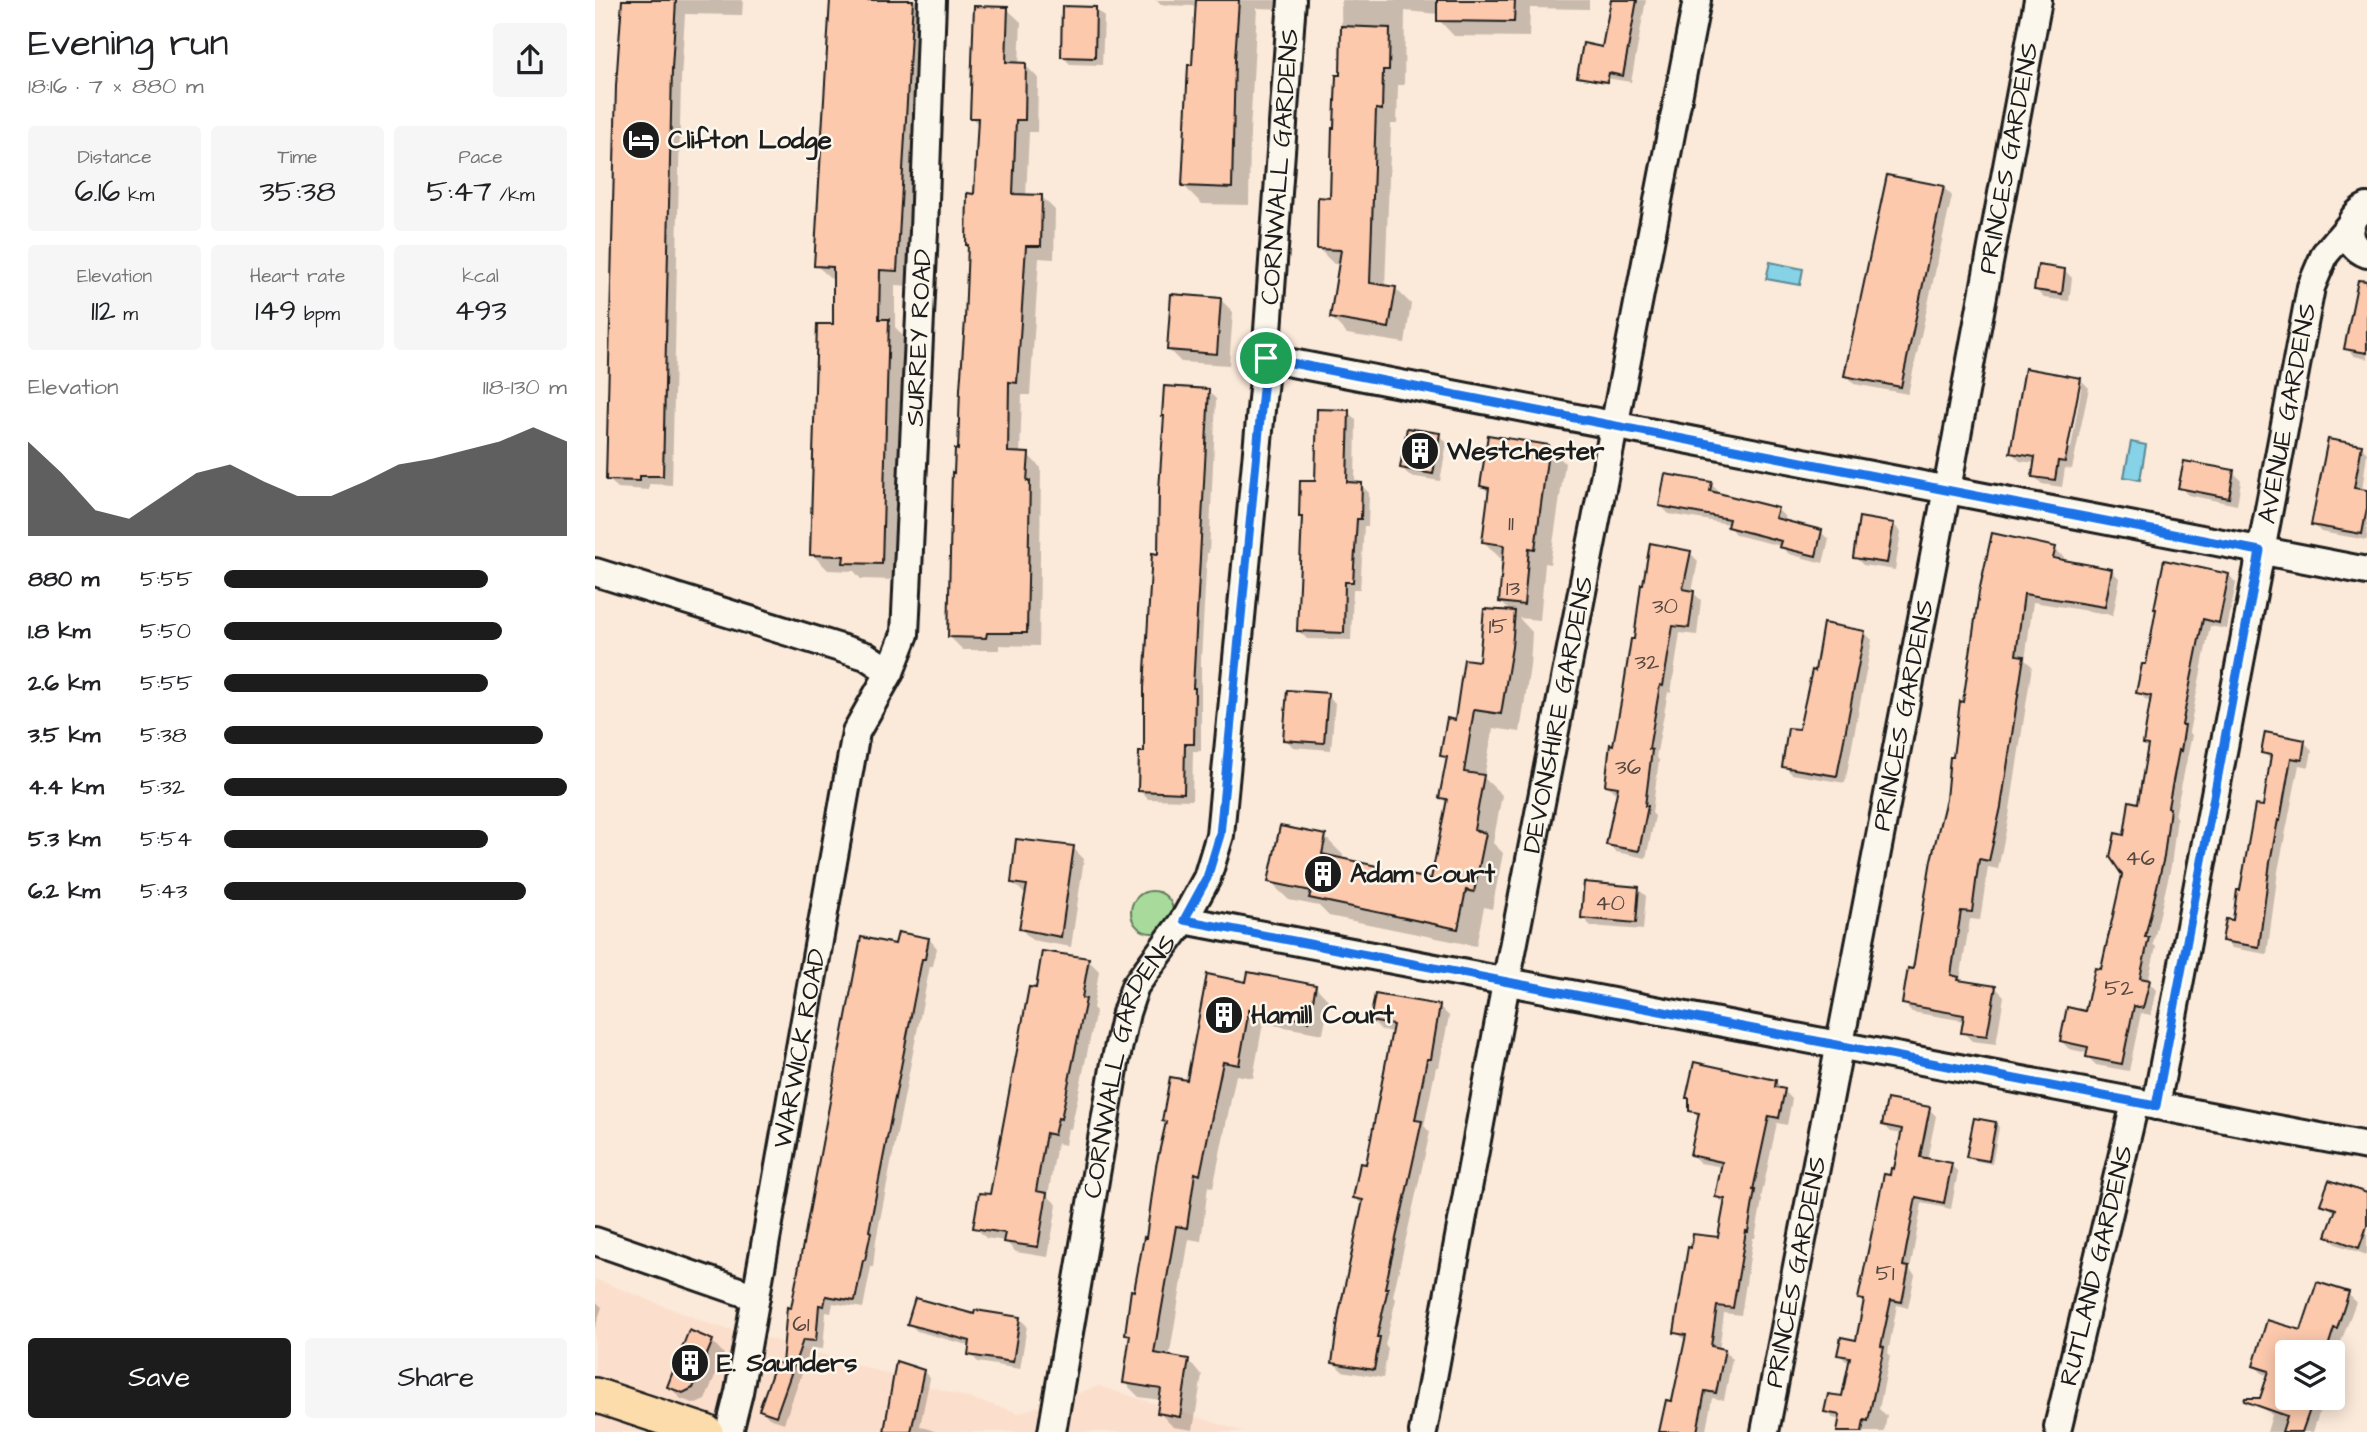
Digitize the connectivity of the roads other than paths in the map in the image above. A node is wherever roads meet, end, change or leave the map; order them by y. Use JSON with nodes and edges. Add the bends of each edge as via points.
{"nodes":[{"id":1,"x":932,"y":0,"type":"edge"},
{"id":2,"x":1292,"y":0,"type":"edge"},
{"id":3,"x":1697,"y":0,"type":"edge"},
{"id":4,"x":2038,"y":0,"type":"edge"},
{"id":5,"x":2367,"y":207,"type":"edge"},
{"id":6,"x":2349,"y":226,"type":"junction"},
{"id":7,"x":2367,"y":254,"type":"edge"},
{"id":8,"x":1266,"y":358,"type":"junction"},
{"id":9,"x":1614,"y":425,"type":"junction"},
{"id":10,"x":1947,"y":489,"type":"junction"},
{"id":11,"x":2260,"y":551,"type":"junction"},
{"id":12,"x":2367,"y":571,"type":"edge"},
{"id":13,"x":595,"y":572,"type":"edge"},
{"id":14,"x":890,"y":672,"type":"junction"},
{"id":15,"x":1184,"y":920,"type":"junction"},
{"id":16,"x":1506,"y":983,"type":"junction"},
{"id":17,"x":1839,"y":1045,"type":"junction"},
{"id":18,"x":2146,"y":1104,"type":"junction"},
{"id":19,"x":2367,"y":1146,"type":"edge"},
{"id":20,"x":595,"y":1241,"type":"edge"},
{"id":21,"x":756,"y":1297,"type":"junction"},
{"id":22,"x":595,"y":1395,"type":"edge"},
{"id":23,"x":2058,"y":1427,"type":"dead end"},
{"id":24,"x":694,"y":1430,"type":"edge"},
{"id":25,"x":729,"y":1432,"type":"edge"},
{"id":26,"x":1052,"y":1432,"type":"edge"},
{"id":27,"x":1423,"y":1432,"type":"edge"},
{"id":28,"x":1765,"y":1432,"type":"edge"}],
"edges":[{"from":1,"to":14,"type":"street","name":"SURREY ROAD","via":[[905,634]]},
{"from":2,"to":8,"type":"street","name":"CORNWALL GARDENS"},
{"from":3,"to":9,"type":"street","name":"DEVONSHIRE GARDENS"},
{"from":4,"to":10,"type":"street","name":"PRINCES GARDENS"},
{"from":5,"to":6,"type":"street","name":"AVENUE GARDENS","via":[[2352,217]]},
{"from":6,"to":7,"type":"street","via":[[2353,244]]},
{"from":6,"to":11,"type":"street","name":"AVENUE GARDENS","via":[[2325,254],[2311,287]]},
{"from":8,"to":9,"type":"street"},
{"from":8,"to":15,"type":"street","name":"CORNWALL GARDENS","via":[[1220,835],[1207,878]]},
{"from":9,"to":10,"type":"street"},
{"from":9,"to":16,"type":"street","name":"DEVONSHIRE GARDENS"},
{"from":10,"to":11,"type":"street"},
{"from":10,"to":17,"type":"street","name":"PRINCES GARDENS"},
{"from":11,"to":12,"type":"street"},
{"from":11,"to":18,"type":"street","name":"AVENUE GARDENS"},
{"from":13,"to":14,"type":"street","via":[[866,656]]},
{"from":14,"to":21,"type":"street","name":"WARWICK ROAD","via":[[856,732]]},
{"from":15,"to":16,"type":"street"},
{"from":15,"to":26,"type":"street","name":"CORNWALL GARDENS","via":[[1135,986],[1126,1013]]},
{"from":16,"to":17,"type":"street"},
{"from":16,"to":27,"type":"street","name":"DEVONSHIRE GARDENS"},
{"from":17,"to":18,"type":"street"},
{"from":17,"to":28,"type":"street","name":"PRINCES GARDENS"},
{"from":18,"to":19,"type":"street"},
{"from":18,"to":23,"type":"street","name":"RUTLAND GARDENS"},
{"from":20,"to":21,"type":"street"},
{"from":21,"to":25,"type":"street","name":"WARWICK ROAD"},
{"from":22,"to":24,"type":"main road"}]}
